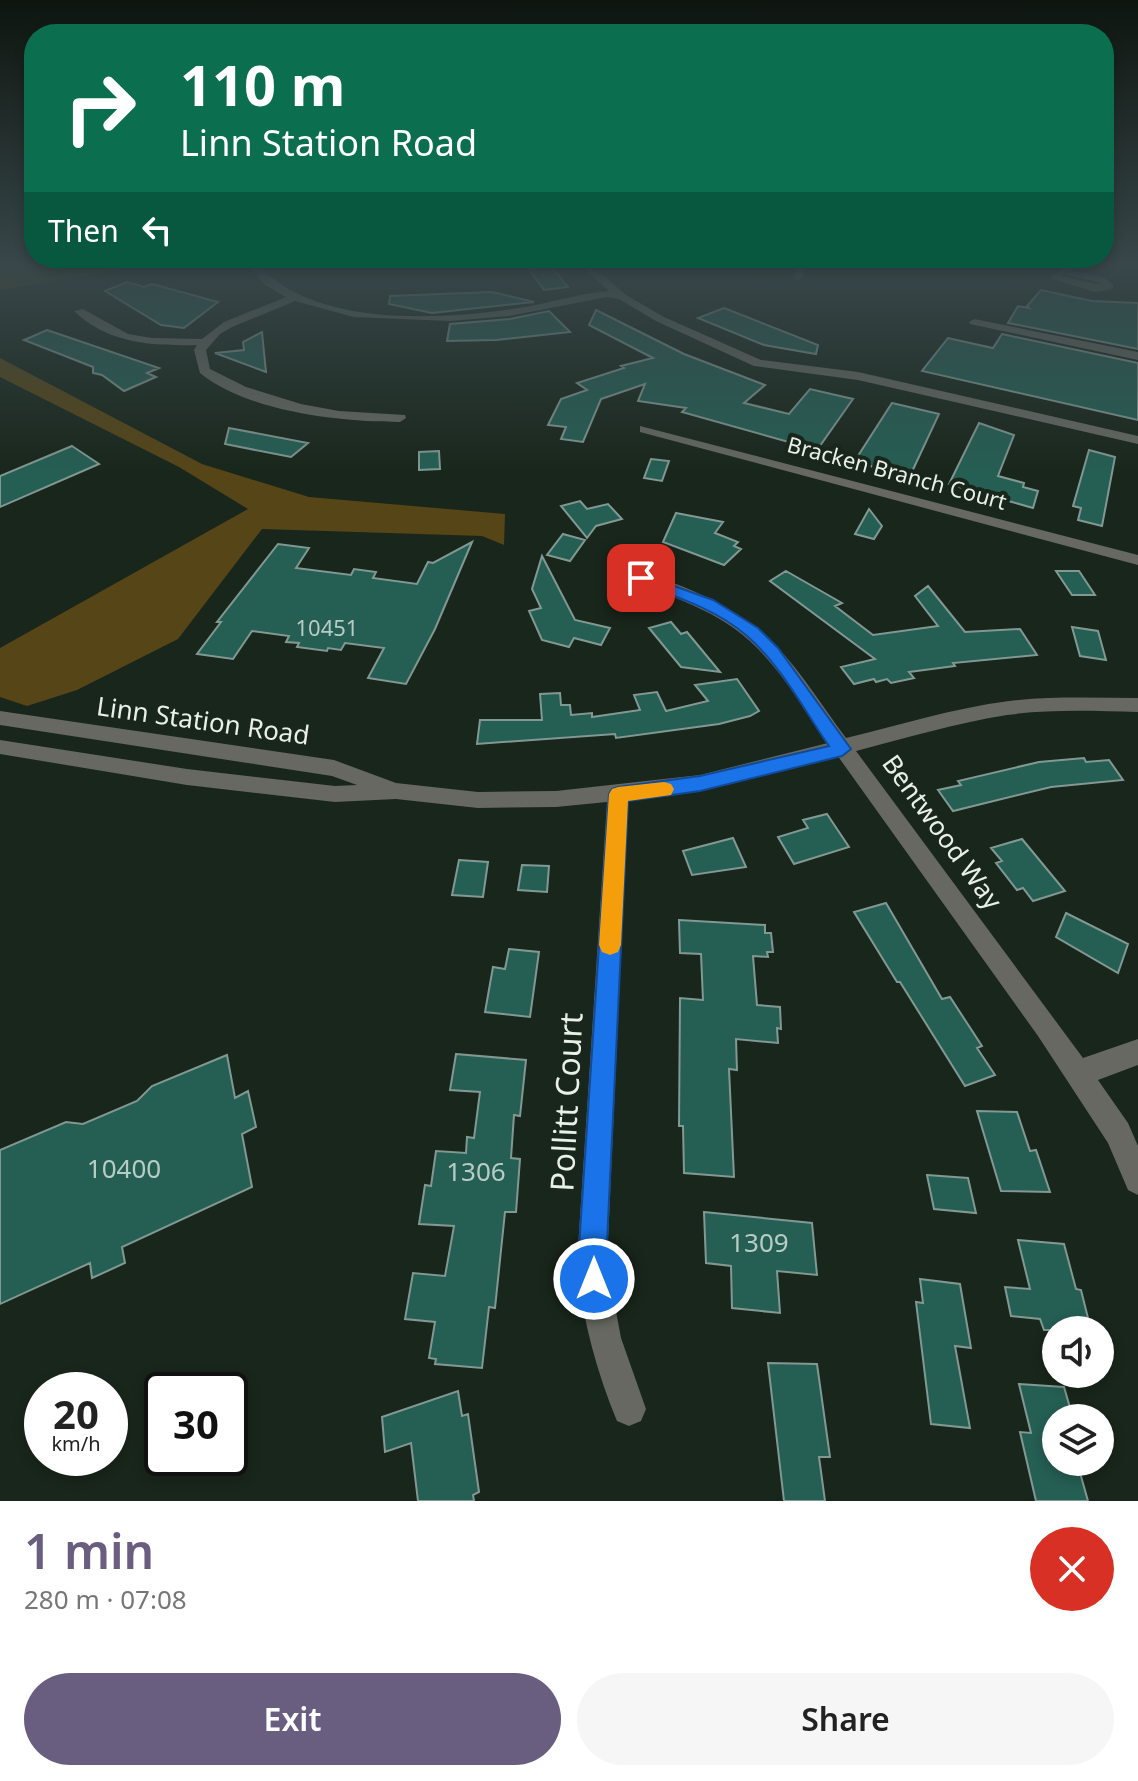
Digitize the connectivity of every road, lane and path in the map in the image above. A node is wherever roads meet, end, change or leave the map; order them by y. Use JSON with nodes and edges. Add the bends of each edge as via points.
{"nodes":[{"id":1,"x":113,"y":334,"type":"edge"},
{"id":2,"x":215,"y":334,"type":"edge"},
{"id":3,"x":690,"y":334,"type":"edge"},
{"id":4,"x":1032,"y":334,"type":"edge"},
{"id":5,"x":204,"y":342,"type":"junction"},
{"id":6,"x":1138,"y":356,"type":"edge"},
{"id":7,"x":400,"y":418,"type":"dead end"},
{"id":8,"x":645,"y":429,"type":"dead end"},
{"id":9,"x":1138,"y":440,"type":"edge"},
{"id":10,"x":1138,"y":560,"type":"edge"},
{"id":11,"x":641,"y":578,"type":"dead end"},
{"id":12,"x":1138,"y":705,"type":"edge"},
{"id":13,"x":0,"y":718,"type":"edge"},
{"id":14,"x":0,"y":747,"type":"edge"},
{"id":15,"x":842,"y":749,"type":"junction"},
{"id":16,"x":396,"y":791,"type":"junction"},
{"id":17,"x":618,"y":794,"type":"junction"},
{"id":18,"x":1138,"y":1052,"type":"edge"},
{"id":19,"x":1079,"y":1073,"type":"junction"},
{"id":20,"x":1138,"y":1180,"type":"edge"},
{"id":21,"x":629,"y":1409,"type":"dead end"}],
"edges":[{"from":1,"to":5,"type":"street"},
{"from":2,"to":5,"type":"street"},
{"from":3,"to":9,"type":"street","via":[[758,363],[858,376]]},
{"from":4,"to":6,"type":"street"},
{"from":5,"to":7,"type":"street","via":[[200,360],[210,375],[264,398],[340,416]]},
{"from":8,"to":10,"type":"street","name":"Bracken Branch Court"},
{"from":11,"to":15,"type":"street","name":"Bentwood Way","via":[[707,603],[752,631]]},
{"from":12,"to":15,"type":"street","name":"Linn Station Road","via":[[1009,708]]},
{"from":13,"to":16,"type":"street","name":"Linn Station Road","via":[[334,768]]},
{"from":14,"to":16,"type":"street","name":"Linn Station Road","via":[[301,791]]},
{"from":15,"to":17,"type":"street","name":"Linn Station Road","via":[[700,783]]},
{"from":15,"to":19,"type":"street","name":"Bentwood Way"},
{"from":16,"to":17,"type":"street","name":"Linn Station Road","via":[[478,800]]},
{"from":17,"to":21,"type":"street","name":"Pollitt Court","via":[[592,1263],[611,1365]]},
{"from":18,"to":19,"type":"street"},
{"from":19,"to":20,"type":"street","name":"Bentwood Way","via":[[1118,1133]]}]}
